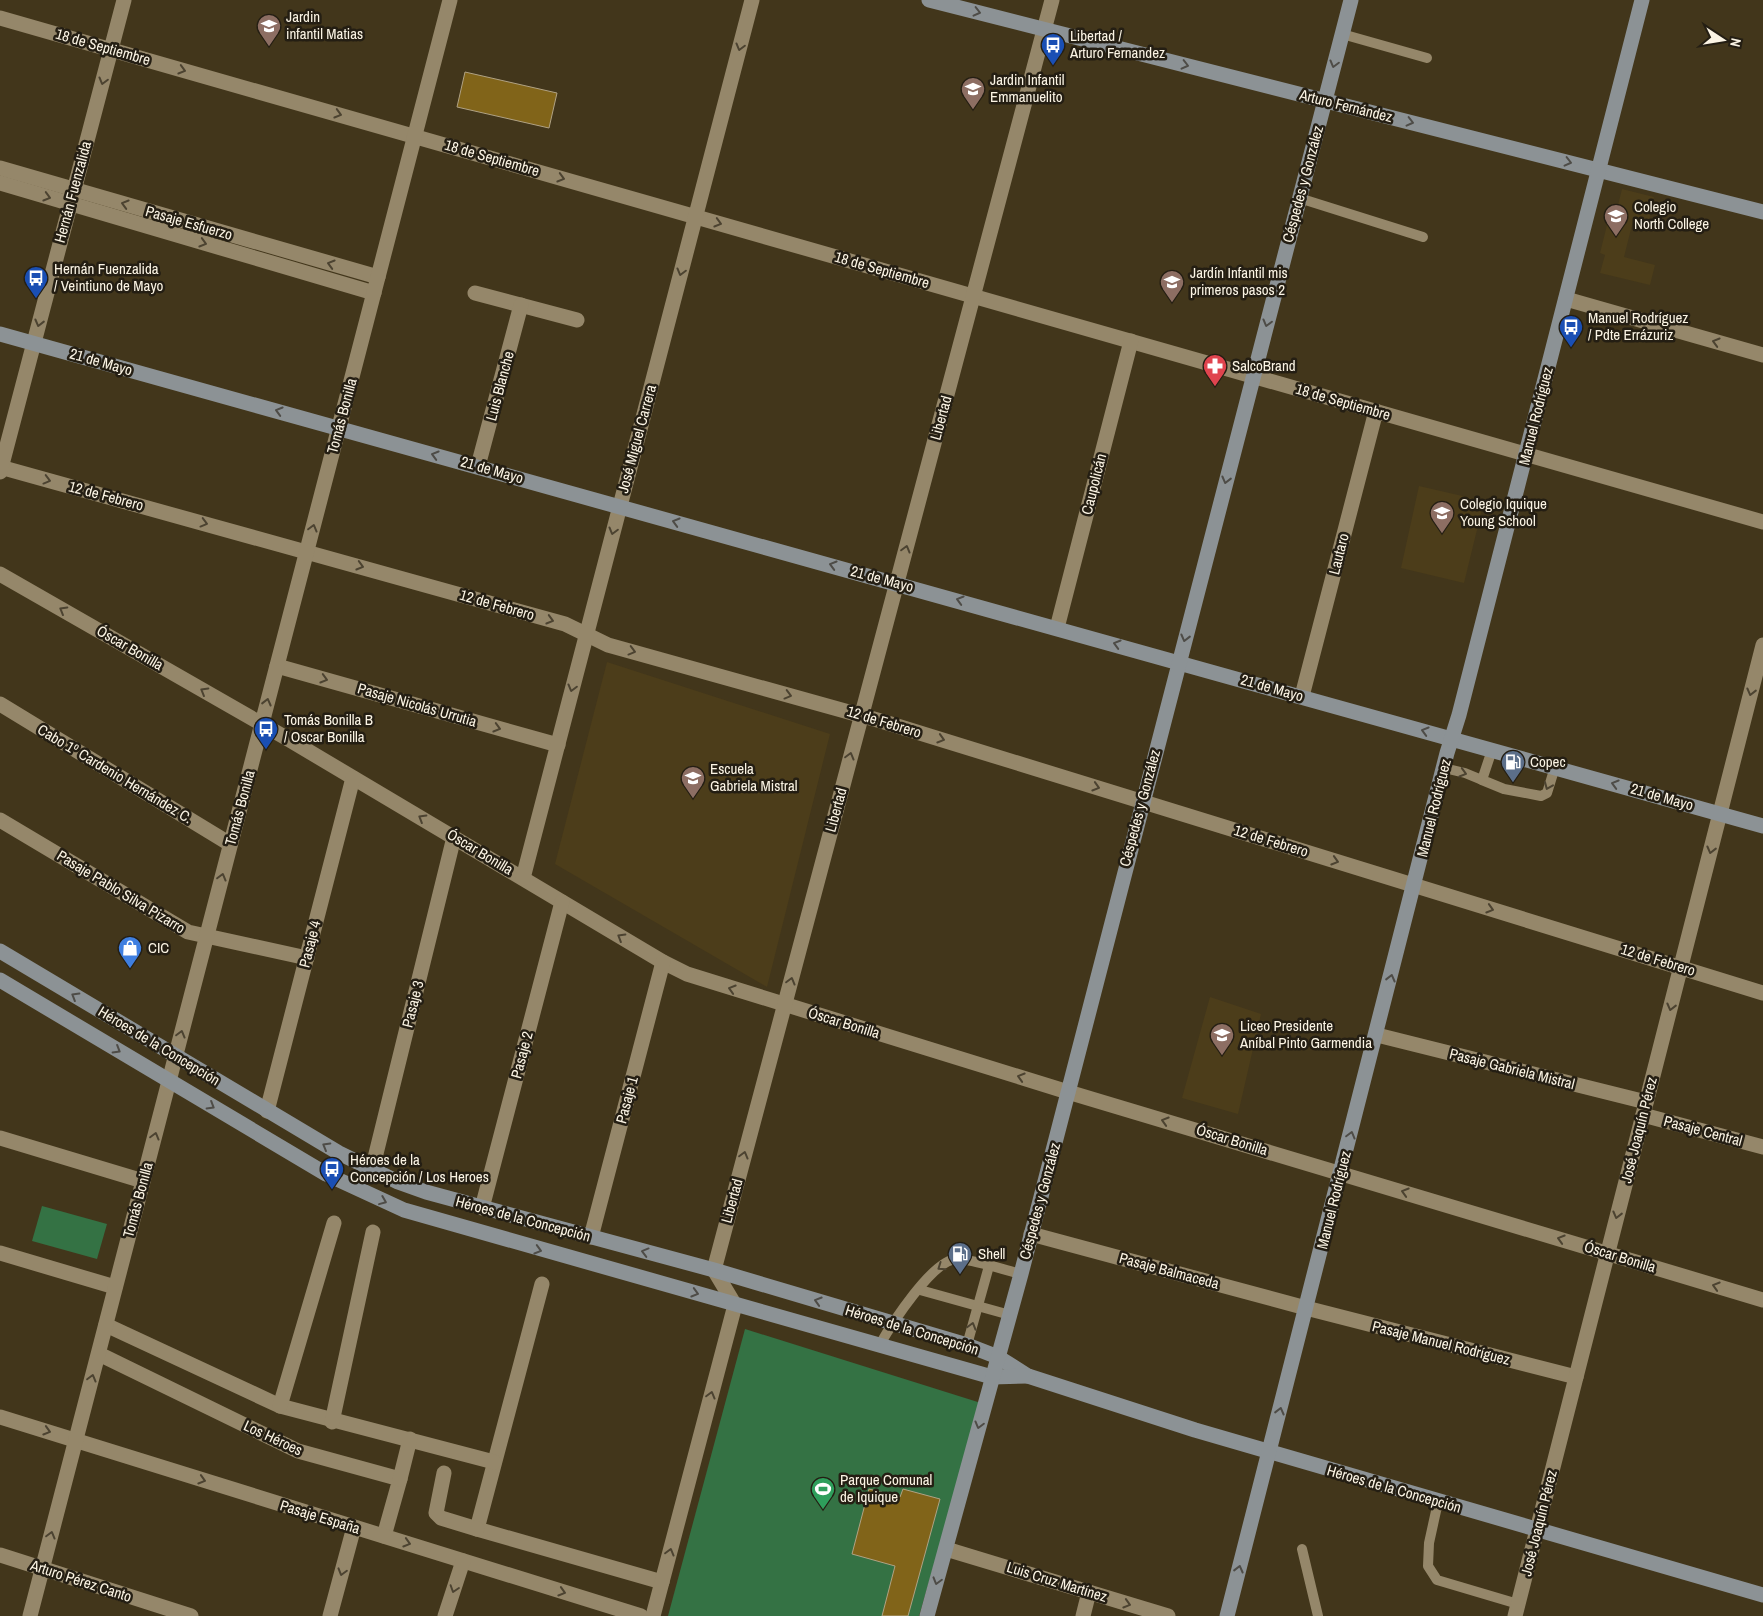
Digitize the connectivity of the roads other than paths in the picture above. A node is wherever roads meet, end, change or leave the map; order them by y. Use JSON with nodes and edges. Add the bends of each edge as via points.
{"nodes":[{"id":1,"x":124,"y":0,"type":"edge"},
{"id":2,"x":450,"y":0,"type":"edge"},
{"id":3,"x":752,"y":0,"type":"edge"},
{"id":4,"x":930,"y":0,"type":"edge"},
{"id":5,"x":1052,"y":0,"type":"edge"},
{"id":6,"x":1350,"y":0,"type":"edge"},
{"id":7,"x":1642,"y":0,"type":"edge"},
{"id":8,"x":0,"y":18,"type":"edge"},
{"id":9,"x":1044,"y":29,"type":"junction"},
{"id":10,"x":1342,"y":34,"type":"junction"},
{"id":11,"x":111,"y":50,"type":"junction"},
{"id":12,"x":1427,"y":58,"type":"dead end"},
{"id":13,"x":1324,"y":100,"type":"junction"},
{"id":14,"x":415,"y":136,"type":"junction"},
{"id":15,"x":0,"y":168,"type":"edge"},
{"id":16,"x":1599,"y":170,"type":"junction"},
{"id":17,"x":0,"y":183,"type":"edge"},
{"id":18,"x":72,"y":197,"type":"junction"},
{"id":19,"x":1299,"y":198,"type":"junction"},
{"id":20,"x":1763,"y":212,"type":"edge"},
{"id":21,"x":696,"y":216,"type":"junction"},
{"id":22,"x":1423,"y":237,"type":"dead end"},
{"id":23,"x":378,"y":277,"type":"junction"},
{"id":24,"x":374,"y":293,"type":"junction"},
{"id":25,"x":475,"y":293,"type":"dead end"},
{"id":26,"x":973,"y":296,"type":"junction"},
{"id":27,"x":1566,"y":300,"type":"junction"},
{"id":28,"x":521,"y":305,"type":"junction"},
{"id":29,"x":577,"y":320,"type":"dead end"},
{"id":30,"x":0,"y":334,"type":"edge"},
{"id":31,"x":1131,"y":341,"type":"junction"},
{"id":32,"x":34,"y":343,"type":"junction"},
{"id":33,"x":1763,"y":355,"type":"edge"},
{"id":34,"x":1253,"y":376,"type":"junction"},
{"id":35,"x":1376,"y":411,"type":"junction"},
{"id":36,"x":339,"y":428,"type":"junction"},
{"id":37,"x":1526,"y":454,"type":"junction"},
{"id":38,"x":478,"y":466,"type":"junction"},
{"id":39,"x":0,"y":469,"type":"edge"},
{"id":40,"x":620,"y":506,"type":"junction"},
{"id":41,"x":1763,"y":522,"type":"edge"},
{"id":42,"x":307,"y":551,"type":"junction"},
{"id":43,"x":0,"y":574,"type":"edge"},
{"id":44,"x":897,"y":583,"type":"junction"},
{"id":45,"x":1057,"y":628,"type":"junction"},
{"id":46,"x":586,"y":634,"type":"junction"},
{"id":47,"x":1763,"y":645,"type":"edge"},
{"id":48,"x":1179,"y":662,"type":"junction"},
{"id":49,"x":276,"y":666,"type":"junction"},
{"id":50,"x":1302,"y":696,"type":"junction"},
{"id":51,"x":0,"y":704,"type":"edge"},
{"id":52,"x":861,"y":715,"type":"junction"},
{"id":53,"x":262,"y":724,"type":"junction"},
{"id":54,"x":1453,"y":738,"type":"junction"},
{"id":55,"x":558,"y":745,"type":"junction"},
{"id":56,"x":1492,"y":750,"type":"junction"},
{"id":57,"x":1555,"y":767,"type":"junction"},
{"id":58,"x":1444,"y":768,"type":"junction"},
{"id":59,"x":353,"y":778,"type":"junction"},
{"id":60,"x":1482,"y":780,"type":"junction"},
{"id":61,"x":1142,"y":802,"type":"junction"},
{"id":62,"x":1720,"y":813,"type":"junction"},
{"id":63,"x":0,"y":820,"type":"edge"},
{"id":64,"x":1763,"y":826,"type":"edge"},
{"id":65,"x":454,"y":837,"type":"junction"},
{"id":66,"x":230,"y":844,"type":"junction"},
{"id":67,"x":523,"y":878,"type":"junction"},
{"id":68,"x":1414,"y":885,"type":"junction"},
{"id":69,"x":562,"y":902,"type":"junction"},
{"id":70,"x":206,"y":937,"type":"junction"},
{"id":71,"x":0,"y":951,"type":"edge"},
{"id":72,"x":307,"y":958,"type":"junction"},
{"id":73,"x":663,"y":962,"type":"junction"},
{"id":74,"x":1681,"y":967,"type":"junction"},
{"id":75,"x":0,"y":980,"type":"edge"},
{"id":76,"x":1763,"y":993,"type":"edge"},
{"id":77,"x":784,"y":1005,"type":"junction"},
{"id":78,"x":1377,"y":1035,"type":"junction"},
{"id":79,"x":175,"y":1056,"type":"junction"},
{"id":80,"x":169,"y":1081,"type":"junction"},
{"id":81,"x":1068,"y":1092,"type":"junction"},
{"id":82,"x":1645,"y":1108,"type":"junction"},
{"id":83,"x":267,"y":1111,"type":"junction"},
{"id":84,"x":0,"y":1138,"type":"edge"},
{"id":85,"x":1763,"y":1147,"type":"edge"},
{"id":86,"x":372,"y":1170,"type":"junction"},
{"id":87,"x":1341,"y":1173,"type":"junction"},
{"id":88,"x":143,"y":1181,"type":"junction"},
{"id":89,"x":482,"y":1208,"type":"junction"},
{"id":90,"x":334,"y":1223,"type":"dead end"},
{"id":91,"x":372,"y":1232,"type":"dead end"},
{"id":92,"x":1031,"y":1234,"type":"junction"},
{"id":93,"x":591,"y":1237,"type":"junction"},
{"id":94,"x":1608,"y":1253,"type":"junction"},
{"id":95,"x":0,"y":1254,"type":"edge"},
{"id":96,"x":989,"y":1266,"type":"junction"},
{"id":97,"x":714,"y":1270,"type":"junction"},
{"id":98,"x":1021,"y":1274,"type":"junction"},
{"id":99,"x":542,"y":1284,"type":"dead end"},
{"id":100,"x":115,"y":1287,"type":"junction"},
{"id":101,"x":920,"y":1290,"type":"junction"},
{"id":102,"x":1763,"y":1300,"type":"edge"},
{"id":103,"x":735,"y":1305,"type":"junction"},
{"id":104,"x":978,"y":1307,"type":"junction"},
{"id":105,"x":1306,"y":1308,"type":"junction"},
{"id":106,"x":1010,"y":1315,"type":"junction"},
{"id":107,"x":893,"y":1323,"type":"junction"},
{"id":108,"x":106,"y":1325,"type":"junction"},
{"id":109,"x":967,"y":1345,"type":"junction"},
{"id":110,"x":879,"y":1346,"type":"junction"},
{"id":111,"x":99,"y":1354,"type":"junction"},
{"id":112,"x":998,"y":1357,"type":"junction"},
{"id":113,"x":1028,"y":1376,"type":"junction"},
{"id":114,"x":1576,"y":1377,"type":"junction"},
{"id":115,"x":992,"y":1378,"type":"junction"},
{"id":116,"x":280,"y":1406,"type":"junction"},
{"id":117,"x":0,"y":1417,"type":"edge"},
{"id":118,"x":332,"y":1422,"type":"junction"},
{"id":119,"x":410,"y":1439,"type":"junction"},
{"id":120,"x":76,"y":1440,"type":"junction"},
{"id":121,"x":1269,"y":1453,"type":"junction"},
{"id":122,"x":494,"y":1462,"type":"junction"},
{"id":123,"x":444,"y":1473,"type":"dead end"},
{"id":124,"x":400,"y":1479,"type":"junction"},
{"id":125,"x":1438,"y":1502,"type":"junction"},
{"id":126,"x":354,"y":1527,"type":"junction"},
{"id":127,"x":477,"y":1529,"type":"junction"},
{"id":128,"x":1537,"y":1530,"type":"junction"},
{"id":129,"x":384,"y":1536,"type":"junction"},
{"id":130,"x":946,"y":1549,"type":"junction"},
{"id":131,"x":1302,"y":1549,"type":"dead end"},
{"id":132,"x":0,"y":1555,"type":"edge"},
{"id":133,"x":463,"y":1561,"type":"junction"},
{"id":134,"x":43,"y":1568,"type":"junction"},
{"id":135,"x":662,"y":1582,"type":"junction"},
{"id":136,"x":1089,"y":1592,"type":"junction"},
{"id":137,"x":1763,"y":1596,"type":"edge"},
{"id":138,"x":1517,"y":1610,"type":"edge"},
{"id":139,"x":30,"y":1616,"type":"edge"},
{"id":140,"x":191,"y":1616,"type":"edge"},
{"id":141,"x":330,"y":1616,"type":"edge"},
{"id":142,"x":445,"y":1616,"type":"edge"},
{"id":143,"x":641,"y":1616,"type":"edge"},
{"id":144,"x":653,"y":1616,"type":"edge"},
{"id":145,"x":927,"y":1616,"type":"edge"},
{"id":146,"x":1083,"y":1616,"type":"edge"},
{"id":147,"x":1168,"y":1616,"type":"edge"},
{"id":148,"x":1227,"y":1616,"type":"edge"},
{"id":149,"x":1318,"y":1616,"type":"edge"}],
"edges":[{"from":1,"to":11,"type":"street","name":"Hernán Fuenzalida"},
{"from":2,"to":14,"type":"street","name":"Tomás Bonilla"},
{"from":3,"to":21,"type":"street","name":"José Miguel Carrera","one_way":true},
{"from":4,"to":9,"type":"street","name":"Arturo Fernández","one_way":true},
{"from":5,"to":9,"type":"street","name":"Libertad"},
{"from":6,"to":10,"type":"street","name":"Céspedes y González"},
{"from":7,"to":16,"type":"street","name":"Manuel Rodríguez"},
{"from":8,"to":11,"type":"street","name":"18 de Septiembre"},
{"from":9,"to":13,"type":"street","name":"Arturo Fernández","one_way":true},
{"from":9,"to":26,"type":"street","name":"Libertad"},
{"from":10,"to":12,"type":"lane"},
{"from":10,"to":13,"type":"street","name":"Céspedes y González","one_way":true},
{"from":11,"to":14,"type":"street","name":"18 de Septiembre","one_way":true},
{"from":11,"to":18,"type":"street","name":"Hernán Fuenzalida","one_way":true},
{"from":13,"to":16,"type":"street","name":"Arturo Fernández","one_way":true},
{"from":13,"to":19,"type":"street","name":"Céspedes y González"},
{"from":14,"to":21,"type":"street","name":"18 de Septiembre","one_way":true},
{"from":14,"to":23,"type":"street","name":"Tomás Bonilla"},
{"from":15,"to":18,"type":"street","name":"Pasaje Esfuerzo"},
{"from":16,"to":20,"type":"street","name":"Arturo Fernández"},
{"from":16,"to":27,"type":"street","name":"Manuel Rodríguez"},
{"from":17,"to":18,"type":"street","name":"Pasaje Esfuerzo","one_way":true},
{"from":23,"to":18,"type":"street","name":"Pasaje Esfuerzo","one_way":true},
{"from":18,"to":24,"type":"street","name":"Pasaje Esfuerzo","one_way":true},
{"from":18,"to":32,"type":"street","name":"Hernán Fuenzalida","one_way":true},
{"from":19,"to":22,"type":"lane"},
{"from":19,"to":34,"type":"street","name":"Céspedes y González","one_way":true},
{"from":21,"to":26,"type":"street","name":"18 de Septiembre","one_way":true},
{"from":21,"to":40,"type":"street","name":"José Miguel Carrera","one_way":true},
{"from":23,"to":24,"type":"street","name":"Tomás Bonilla"},
{"from":24,"to":36,"type":"street","name":"Tomás Bonilla"},
{"from":25,"to":28,"type":"street"},
{"from":26,"to":31,"type":"street","name":"18 de Septiembre"},
{"from":44,"to":26,"type":"street","name":"Libertad","one_way":true},
{"from":33,"to":27,"type":"street","one_way":true},
{"from":27,"to":37,"type":"street","name":"Manuel Rodríguez"},
{"from":28,"to":29,"type":"street"},
{"from":28,"to":38,"type":"street","name":"Luis Blanche"},
{"from":30,"to":32,"type":"street","name":"21 de Mayo"},
{"from":31,"to":34,"type":"street","name":"18 de Septiembre"},
{"from":31,"to":45,"type":"street","name":"Caupolicán"},
{"from":36,"to":32,"type":"street","name":"21 de Mayo","one_way":true},
{"from":32,"to":39,"type":"street","name":"Hernán Fuenzalida"},
{"from":34,"to":35,"type":"street","name":"18 de Septiembre"},
{"from":34,"to":48,"type":"street","name":"Céspedes y González","one_way":true},
{"from":35,"to":37,"type":"street","name":"18 de Septiembre"},
{"from":35,"to":50,"type":"street","name":"Lautaro"},
{"from":38,"to":36,"type":"street","name":"21 de Mayo","one_way":true},
{"from":42,"to":36,"type":"street","name":"Tomás Bonilla","one_way":true},
{"from":37,"to":41,"type":"street","name":"18 de Septiembre"},
{"from":37,"to":54,"type":"street","name":"Manuel Rodríguez"},
{"from":38,"to":40,"type":"street","name":"21 de Mayo"},
{"from":39,"to":42,"type":"street","name":"12 de Febrero","one_way":true},
{"from":44,"to":40,"type":"street","name":"21 de Mayo","one_way":true},
{"from":40,"to":46,"type":"street","name":"José Miguel Carrera","one_way":true},
{"from":42,"to":46,"type":"street","name":"12 de Febrero","one_way":true,"via":[[565,624]]},
{"from":42,"to":49,"type":"street","name":"Tomás Bonilla"},
{"from":53,"to":43,"type":"street","name":"Óscar Bonilla","one_way":true},
{"from":45,"to":44,"type":"street","name":"21 de Mayo","one_way":true},
{"from":44,"to":52,"type":"street","name":"Libertad"},
{"from":48,"to":45,"type":"street","name":"21 de Mayo","one_way":true},
{"from":46,"to":52,"type":"street","name":"12 de Febrero","one_way":true,"via":[[608,645]]},
{"from":46,"to":55,"type":"street","name":"José Miguel Carrera","one_way":true},
{"from":47,"to":62,"type":"street","name":"José Joaquín Pérez","one_way":true},
{"from":48,"to":50,"type":"street","name":"21 de Mayo"},
{"from":48,"to":61,"type":"street","name":"Céspedes y González"},
{"from":53,"to":49,"type":"street","name":"Tomás Bonilla","one_way":true},
{"from":49,"to":55,"type":"street","name":"Pasaje Nicolás Urrutia","one_way":true},
{"from":54,"to":50,"type":"street","name":"21 de Mayo","one_way":true},
{"from":51,"to":66,"type":"street","name":"Cabo 1º Cardenio Hernández C."},
{"from":52,"to":61,"type":"street","name":"12 de Febrero","one_way":true},
{"from":77,"to":52,"type":"street","name":"Libertad","one_way":true},
{"from":53,"to":59,"type":"street","name":"Óscar Bonilla"},
{"from":53,"to":66,"type":"street","name":"Tomás Bonilla"},
{"from":54,"to":56,"type":"street","name":"21 de Mayo"},
{"from":54,"to":58,"type":"street","name":"Manuel Rodríguez"},
{"from":55,"to":67,"type":"street","name":"José Miguel Carrera"},
{"from":56,"to":57,"type":"street","name":"21 de Mayo"},
{"from":56,"to":60,"type":"lane"},
{"from":57,"to":60,"type":"lane","one_way":true,"via":[[1547,793],[1541,796],[1504,789]]},
{"from":62,"to":57,"type":"street","name":"21 de Mayo","one_way":true},
{"from":58,"to":60,"type":"lane","one_way":true},
{"from":58,"to":68,"type":"street","name":"Manuel Rodríguez"},
{"from":65,"to":59,"type":"street","name":"Óscar Bonilla","one_way":true},
{"from":59,"to":72,"type":"street","name":"Pasaje 4"},
{"from":61,"to":68,"type":"street","name":"12 de Febrero","one_way":true},
{"from":61,"to":81,"type":"street","name":"Céspedes y González"},
{"from":62,"to":64,"type":"street","name":"21 de Mayo"},
{"from":62,"to":74,"type":"street","name":"José Joaquín Pérez","one_way":true},
{"from":63,"to":70,"type":"street","name":"Pasaje Pablo Silva Pizarro","via":[[183,930]]},
{"from":65,"to":67,"type":"street","name":"Óscar Bonilla"},
{"from":65,"to":86,"type":"street","name":"Pasaje 3"},
{"from":70,"to":66,"type":"street","name":"Tomás Bonilla","one_way":true},
{"from":67,"to":69,"type":"street","name":"Óscar Bonilla"},
{"from":68,"to":74,"type":"street","name":"12 de Febrero","one_way":true},
{"from":78,"to":68,"type":"street","name":"Manuel Rodríguez","one_way":true},
{"from":73,"to":69,"type":"street","name":"Óscar Bonilla","one_way":true},
{"from":69,"to":89,"type":"street","name":"Pasaje 2"},
{"from":70,"to":72,"type":"street","name":"Pasaje Pablo Silva Pizarro"},
{"from":79,"to":70,"type":"street","name":"Tomás Bonilla","one_way":true},
{"from":79,"to":71,"type":"street","name":"Héroes de la Concepción","one_way":true},
{"from":72,"to":83,"type":"street","name":"Pasaje 4"},
{"from":77,"to":73,"type":"street","name":"Óscar Bonilla","one_way":true,"via":[[712,983]]},
{"from":73,"to":93,"type":"street","name":"Pasaje 1"},
{"from":74,"to":76,"type":"street","name":"12 de Febrero"},
{"from":74,"to":82,"type":"street","name":"José Joaquín Pérez","one_way":true},
{"from":75,"to":80,"type":"street","name":"Héroes de la Concepción","one_way":true},
{"from":81,"to":77,"type":"street","name":"Óscar Bonilla","one_way":true},
{"from":97,"to":77,"type":"street","name":"Libertad","one_way":true},
{"from":78,"to":82,"type":"street","name":"Pasaje Gabriela Mistral"},
{"from":87,"to":78,"type":"street","name":"Manuel Rodríguez","one_way":true},
{"from":79,"to":80,"type":"street","name":"Tomás Bonilla"},
{"from":79,"to":83,"type":"street","name":"Héroes de la Concepción"},
{"from":88,"to":80,"type":"street","name":"Tomás Bonilla","one_way":true},
{"from":80,"to":103,"type":"street","name":"Héroes de la Concepción","one_way":true,"via":[[326,1174],[396,1206]]},
{"from":87,"to":81,"type":"street","name":"Óscar Bonilla","one_way":true},
{"from":81,"to":92,"type":"street","name":"Céspedes y González"},
{"from":82,"to":85,"type":"street","name":"Pasaje Central"},
{"from":82,"to":94,"type":"street","name":"José Joaquín Pérez","one_way":true},
{"from":86,"to":83,"type":"street","name":"Héroes de la Concepción","one_way":true},
{"from":84,"to":88,"type":"street"},
{"from":86,"to":89,"type":"street","name":"Héroes de la Concepción","via":[[426,1192]]},
{"from":94,"to":87,"type":"street","name":"Óscar Bonilla","one_way":true},
{"from":87,"to":105,"type":"street","name":"Manuel Rodríguez"},
{"from":88,"to":100,"type":"street","name":"Tomás Bonilla"},
{"from":89,"to":93,"type":"street","name":"Héroes de la Concepción"},
{"from":90,"to":116,"type":"street"},
{"from":91,"to":118,"type":"street"},
{"from":92,"to":98,"type":"street","name":"Céspedes y González"},
{"from":92,"to":105,"type":"street","name":"Pasaje Balmaceda"},
{"from":97,"to":93,"type":"street","name":"Héroes de la Concepción","one_way":true},
{"from":102,"to":94,"type":"street","name":"Óscar Bonilla","one_way":true},
{"from":94,"to":114,"type":"street","name":"José Joaquín Pérez"},
{"from":95,"to":100,"type":"street"},
{"from":96,"to":98,"type":"lane"},
{"from":96,"to":101,"type":"lane","one_way":true,"via":[[957,1259],[951,1261],[938,1268]]},
{"from":96,"to":104,"type":"lane"},
{"from":97,"to":103,"type":"street"},
{"from":107,"to":97,"type":"street","name":"Héroes de la Concepción","one_way":true},
{"from":98,"to":106,"type":"street","name":"Céspedes y González"},
{"from":99,"to":122,"type":"street"},
{"from":100,"to":108,"type":"street","name":"Tomás Bonilla"},
{"from":101,"to":104,"type":"lane"},
{"from":101,"to":107,"type":"lane"},
{"from":103,"to":110,"type":"street","name":"Héroes de la Concepción"},
{"from":135,"to":103,"type":"street","one_way":true},
{"from":104,"to":106,"type":"lane"},
{"from":109,"to":104,"type":"lane","one_way":true},
{"from":105,"to":114,"type":"street","name":"Pasaje Manuel Rodríguez"},
{"from":121,"to":105,"type":"street","name":"Manuel Rodríguez","one_way":true},
{"from":106,"to":112,"type":"street","name":"Céspedes y González"},
{"from":107,"to":109,"type":"street","name":"Héroes de la Concepción"},
{"from":107,"to":110,"type":"lane"},
{"from":108,"to":111,"type":"street","name":"Tomás Bonilla"},
{"from":108,"to":116,"type":"street"},
{"from":109,"to":112,"type":"street","name":"Héroes de la Concepción"},
{"from":110,"to":115,"type":"street","name":"Héroes de la Concepción"},
{"from":120,"to":111,"type":"street","name":"Tomás Bonilla","one_way":true},
{"from":111,"to":124,"type":"street","name":"Los Héroes","via":[[298,1451]]},
{"from":112,"to":113,"type":"street","name":"Héroes de la Concepción"},
{"from":112,"to":115,"type":"street","name":"Céspedes y González"},
{"from":113,"to":115,"type":"street","name":"Héroes de la Concepción"},
{"from":113,"to":121,"type":"street","name":"Héroes de la Concepción"},
{"from":114,"to":128,"type":"street","name":"José Joaquín Pérez"},
{"from":115,"to":130,"type":"street","name":"Céspedes y González","one_way":true},
{"from":116,"to":118,"type":"street"},
{"from":117,"to":120,"type":"street","name":"Pasaje España","one_way":true},
{"from":118,"to":119,"type":"street"},
{"from":119,"to":122,"type":"street"},
{"from":119,"to":124,"type":"street"},
{"from":120,"to":126,"type":"street","name":"Pasaje España","one_way":true},
{"from":134,"to":120,"type":"street","name":"Tomás Bonilla","one_way":true},
{"from":121,"to":125,"type":"street","name":"Héroes de la Concepción"},
{"from":148,"to":121,"type":"street","name":"Manuel Rodríguez","one_way":true},
{"from":122,"to":127,"type":"street"},
{"from":123,"to":127,"type":"street","via":[[436,1513],[441,1518]]},
{"from":124,"to":129,"type":"street"},
{"from":125,"to":128,"type":"street","name":"Héroes de la Concepción"},
{"from":125,"to":138,"type":"lane","via":[[1428,1543],[1428,1566],[1437,1580]]},
{"from":126,"to":129,"type":"street","name":"Pasaje España"},
{"from":126,"to":141,"type":"street","one_way":true},
{"from":127,"to":135,"type":"street"},
{"from":128,"to":137,"type":"street","name":"Héroes de la Concepción"},
{"from":128,"to":138,"type":"street","name":"José Joaquín Pérez"},
{"from":129,"to":133,"type":"street","name":"Pasaje España","one_way":true},
{"from":130,"to":136,"type":"street","name":"Luis Cruz Martínez"},
{"from":130,"to":145,"type":"street","name":"Céspedes y González","one_way":true},
{"from":131,"to":149,"type":"lane"},
{"from":132,"to":134,"type":"street","name":"Arturo Pérez Canto"},
{"from":133,"to":142,"type":"street","one_way":true},
{"from":133,"to":143,"type":"street","name":"Pasaje España","one_way":true},
{"from":134,"to":139,"type":"street","name":"Tomás Bonilla"},
{"from":134,"to":140,"type":"street","name":"Arturo Pérez Canto"},
{"from":135,"to":144,"type":"street"},
{"from":136,"to":146,"type":"street"},
{"from":136,"to":147,"type":"street","name":"Luis Cruz Martínez","one_way":true}]}
